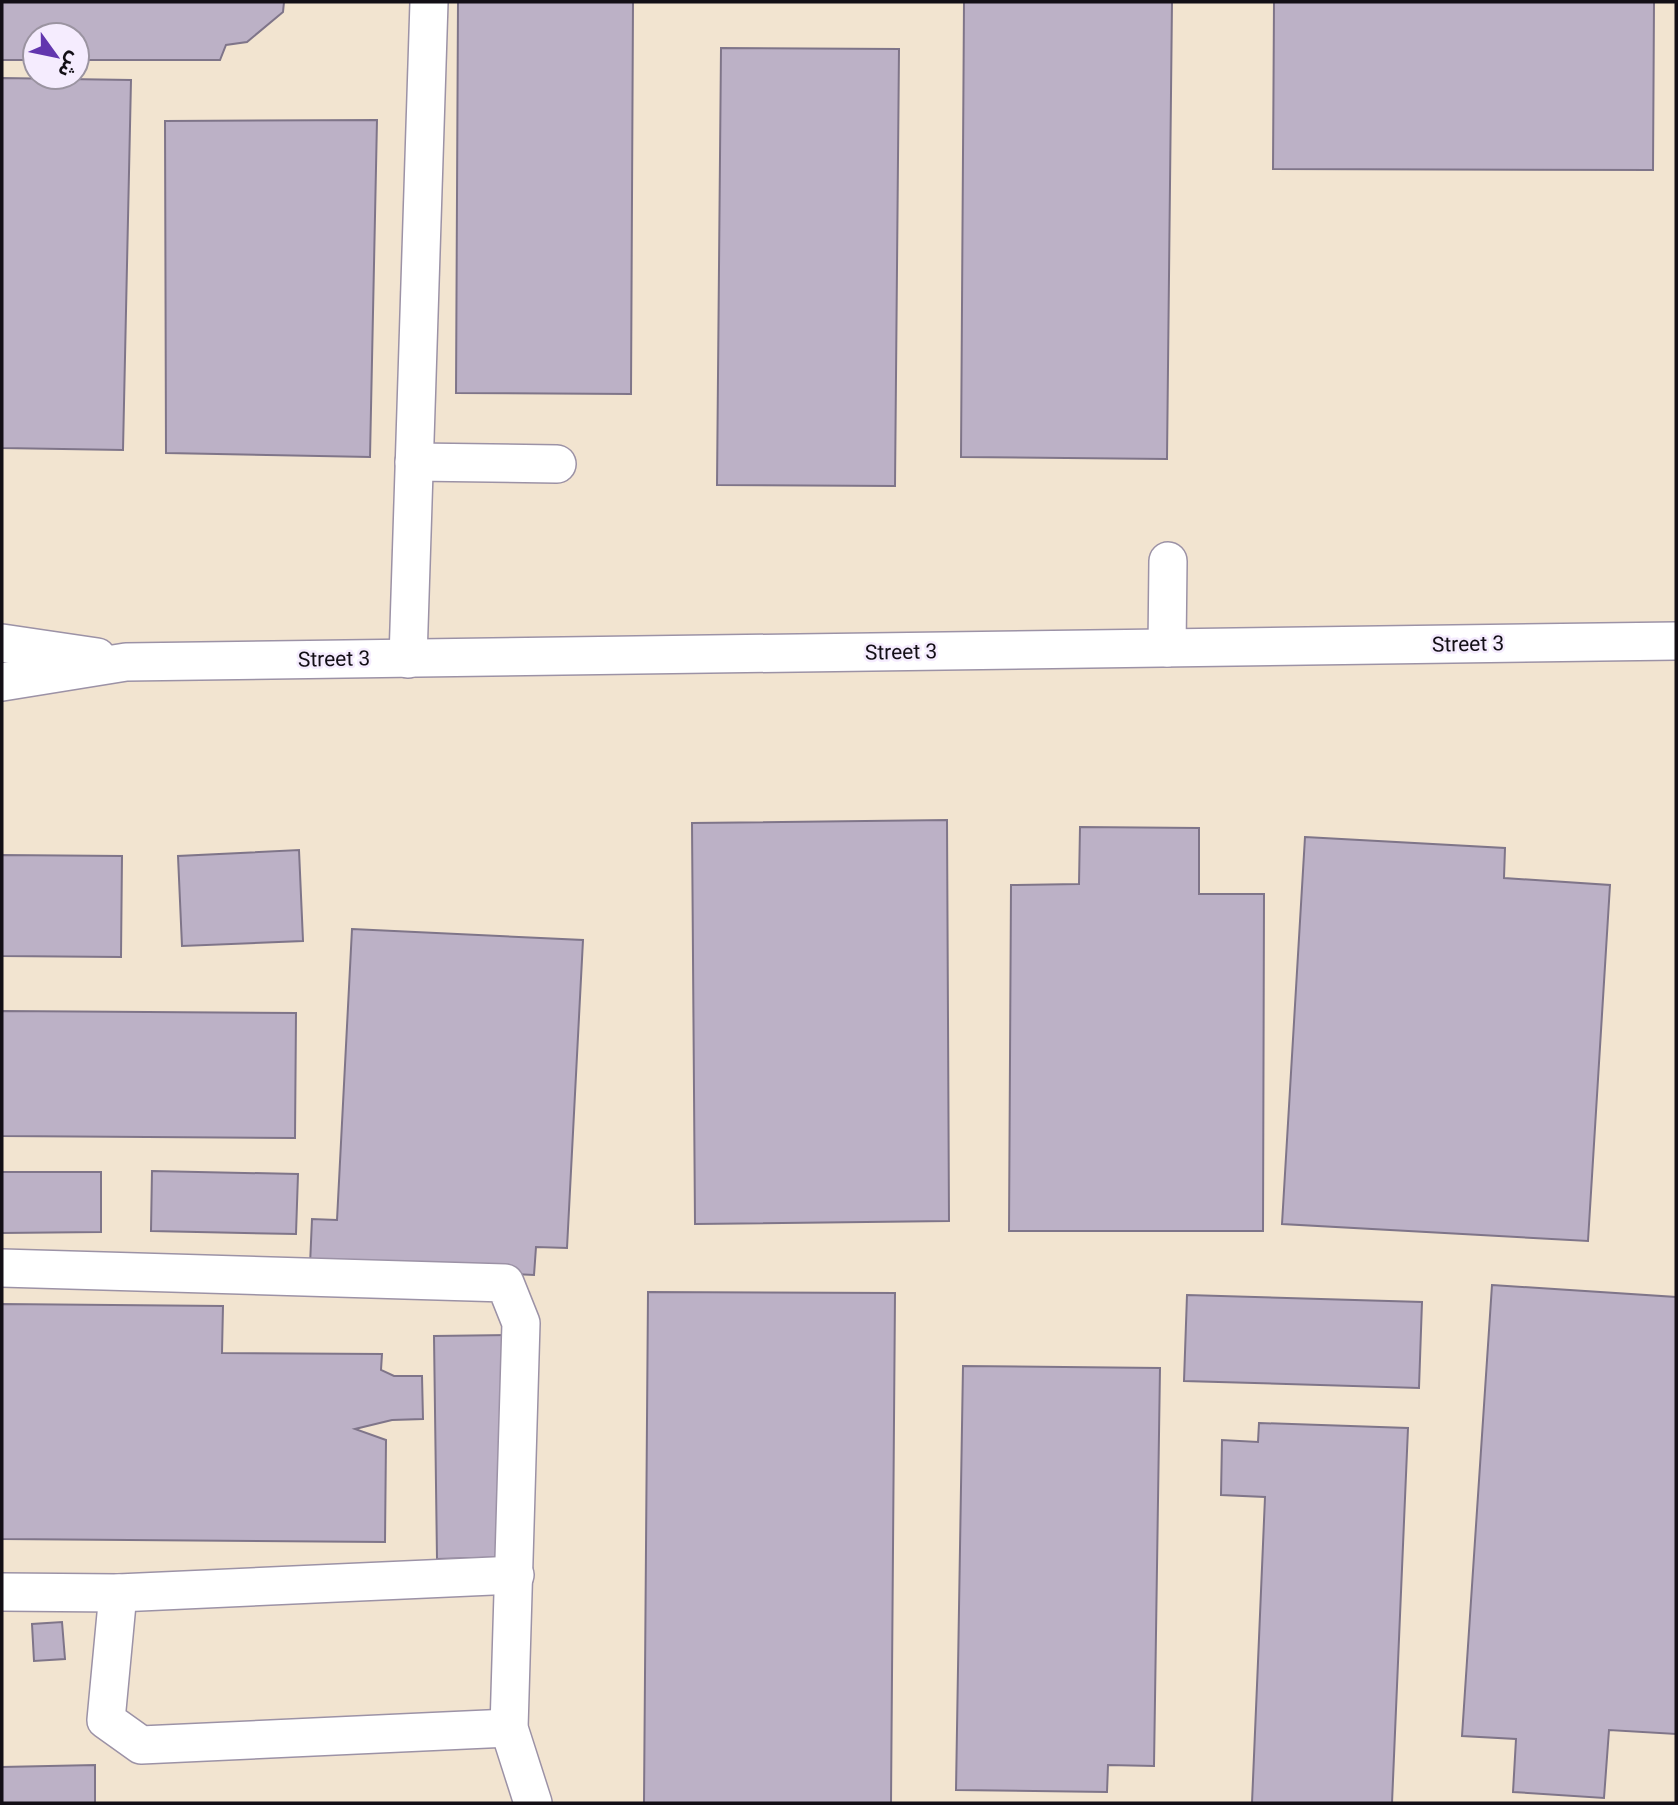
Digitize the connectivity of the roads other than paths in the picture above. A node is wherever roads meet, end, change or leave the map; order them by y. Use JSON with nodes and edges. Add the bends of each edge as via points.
{"nodes":[{"id":1,"x":429,"y":2,"type":"edge"},
{"id":2,"x":414,"y":462,"type":"junction"},
{"id":3,"x":556,"y":464,"type":"dead end"},
{"id":4,"x":1168,"y":561,"type":"dead end"},
{"id":5,"x":1676,"y":641,"type":"edge"},
{"id":6,"x":2,"y":643,"type":"edge"},
{"id":7,"x":1167,"y":648,"type":"junction"},
{"id":8,"x":408,"y":659,"type":"junction"},
{"id":9,"x":126,"y":662,"type":"junction"},
{"id":10,"x":2,"y":682,"type":"edge"},
{"id":11,"x":2,"y":1268,"type":"edge"},
{"id":12,"x":515,"y":1575,"type":"junction"},
{"id":13,"x":2,"y":1592,"type":"edge"},
{"id":14,"x":118,"y":1593,"type":"junction"},
{"id":15,"x":509,"y":1728,"type":"junction"},
{"id":16,"x":534,"y":1803,"type":"edge"}],
"edges":[{"from":1,"to":2,"type":"street"},
{"from":2,"to":3,"type":"street"},
{"from":2,"to":8,"type":"street"},
{"from":4,"to":7,"type":"street"},
{"from":5,"to":7,"type":"street","name":"Street 3"},
{"from":6,"to":9,"type":"street","name":"Street 3"},
{"from":7,"to":8,"type":"street","name":"Street 3"},
{"from":8,"to":9,"type":"street","name":"Street 3"},
{"from":9,"to":10,"type":"street","name":"Street 3"},
{"from":11,"to":12,"type":"street","via":[[505,1283],[521,1323]]},
{"from":12,"to":14,"type":"street"},
{"from":12,"to":15,"type":"street"},
{"from":13,"to":14,"type":"street"},
{"from":14,"to":15,"type":"street","via":[[106,1720],[141,1745]]},
{"from":15,"to":16,"type":"street"}]}
